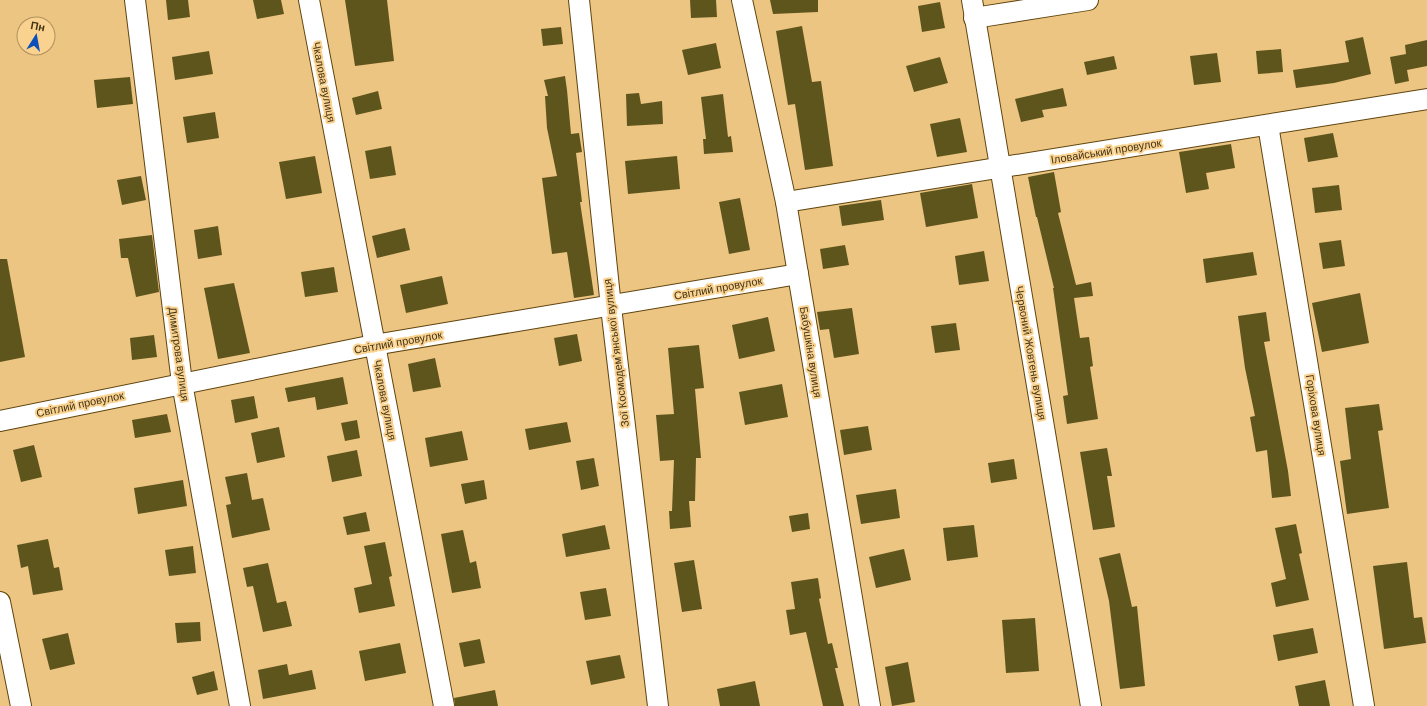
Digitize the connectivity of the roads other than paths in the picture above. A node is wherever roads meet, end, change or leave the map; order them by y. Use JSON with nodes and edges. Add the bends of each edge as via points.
{"nodes":[{"id":1,"x":135,"y":0,"type":"edge"},
{"id":2,"x":309,"y":0,"type":"edge"},
{"id":3,"x":579,"y":0,"type":"edge"},
{"id":4,"x":742,"y":0,"type":"edge"},
{"id":5,"x":1088,"y":0,"type":"edge"},
{"id":6,"x":973,"y":9,"type":"edge"},
{"id":7,"x":1427,"y":99,"type":"edge"},
{"id":8,"x":1268,"y":125,"type":"junction"},
{"id":9,"x":1000,"y":168,"type":"junction"},
{"id":10,"x":786,"y":202,"type":"junction"},
{"id":11,"x":798,"y":274,"type":"junction"},
{"id":12,"x":611,"y":307,"type":"junction"},
{"id":13,"x":374,"y":345,"type":"junction"},
{"id":14,"x":182,"y":383,"type":"junction"},
{"id":15,"x":0,"y":421,"type":"edge"},
{"id":16,"x":0,"y":602,"type":"edge"},
{"id":17,"x":2,"y":625,"type":"edge"},
{"id":18,"x":21,"y":706,"type":"edge"},
{"id":19,"x":240,"y":706,"type":"edge"},
{"id":20,"x":444,"y":706,"type":"edge"},
{"id":21,"x":658,"y":706,"type":"edge"},
{"id":22,"x":870,"y":706,"type":"edge"},
{"id":23,"x":1091,"y":706,"type":"edge"},
{"id":24,"x":1364,"y":706,"type":"edge"}],
"edges":[{"from":1,"to":14,"type":"street","name":"Димитрова вулиця"},
{"from":2,"to":13,"type":"street","name":"Чкалова вулиця"},
{"from":3,"to":12,"type":"street","name":"Зої Космодем’янської вулиця"},
{"from":4,"to":10,"type":"street","name":"Бабушкіна вулиця"},
{"from":5,"to":6,"type":"street"},
{"from":6,"to":9,"type":"street","name":"Червоний Жовтень вулиця"},
{"from":7,"to":8,"type":"street","name":"Іловайський провулок"},
{"from":8,"to":9,"type":"street","name":"Іловайський провулок"},
{"from":8,"to":24,"type":"street","name":"Горіхова вулиця"},
{"from":9,"to":10,"type":"street","name":"Іловайський провулок"},
{"from":9,"to":23,"type":"street","name":"Червоний Жовтень вулиця"},
{"from":10,"to":11,"type":"street","name":"Бабушкіна вулиця"},
{"from":11,"to":12,"type":"street","name":"Світлий провулок"},
{"from":11,"to":22,"type":"street","name":"Бабушкіна вулиця"},
{"from":12,"to":13,"type":"street","name":"Світлий провулок"},
{"from":12,"to":21,"type":"street","name":"Зої Космодем’янської вулиця"},
{"from":13,"to":14,"type":"street","name":"Світлий провулок"},
{"from":13,"to":20,"type":"street","name":"Чкалова вулиця"},
{"from":14,"to":15,"type":"street","name":"Світлий провулок"},
{"from":14,"to":19,"type":"street","name":"Димитрова вулиця"},
{"from":16,"to":17,"type":"street"},
{"from":17,"to":18,"type":"street"}]}
